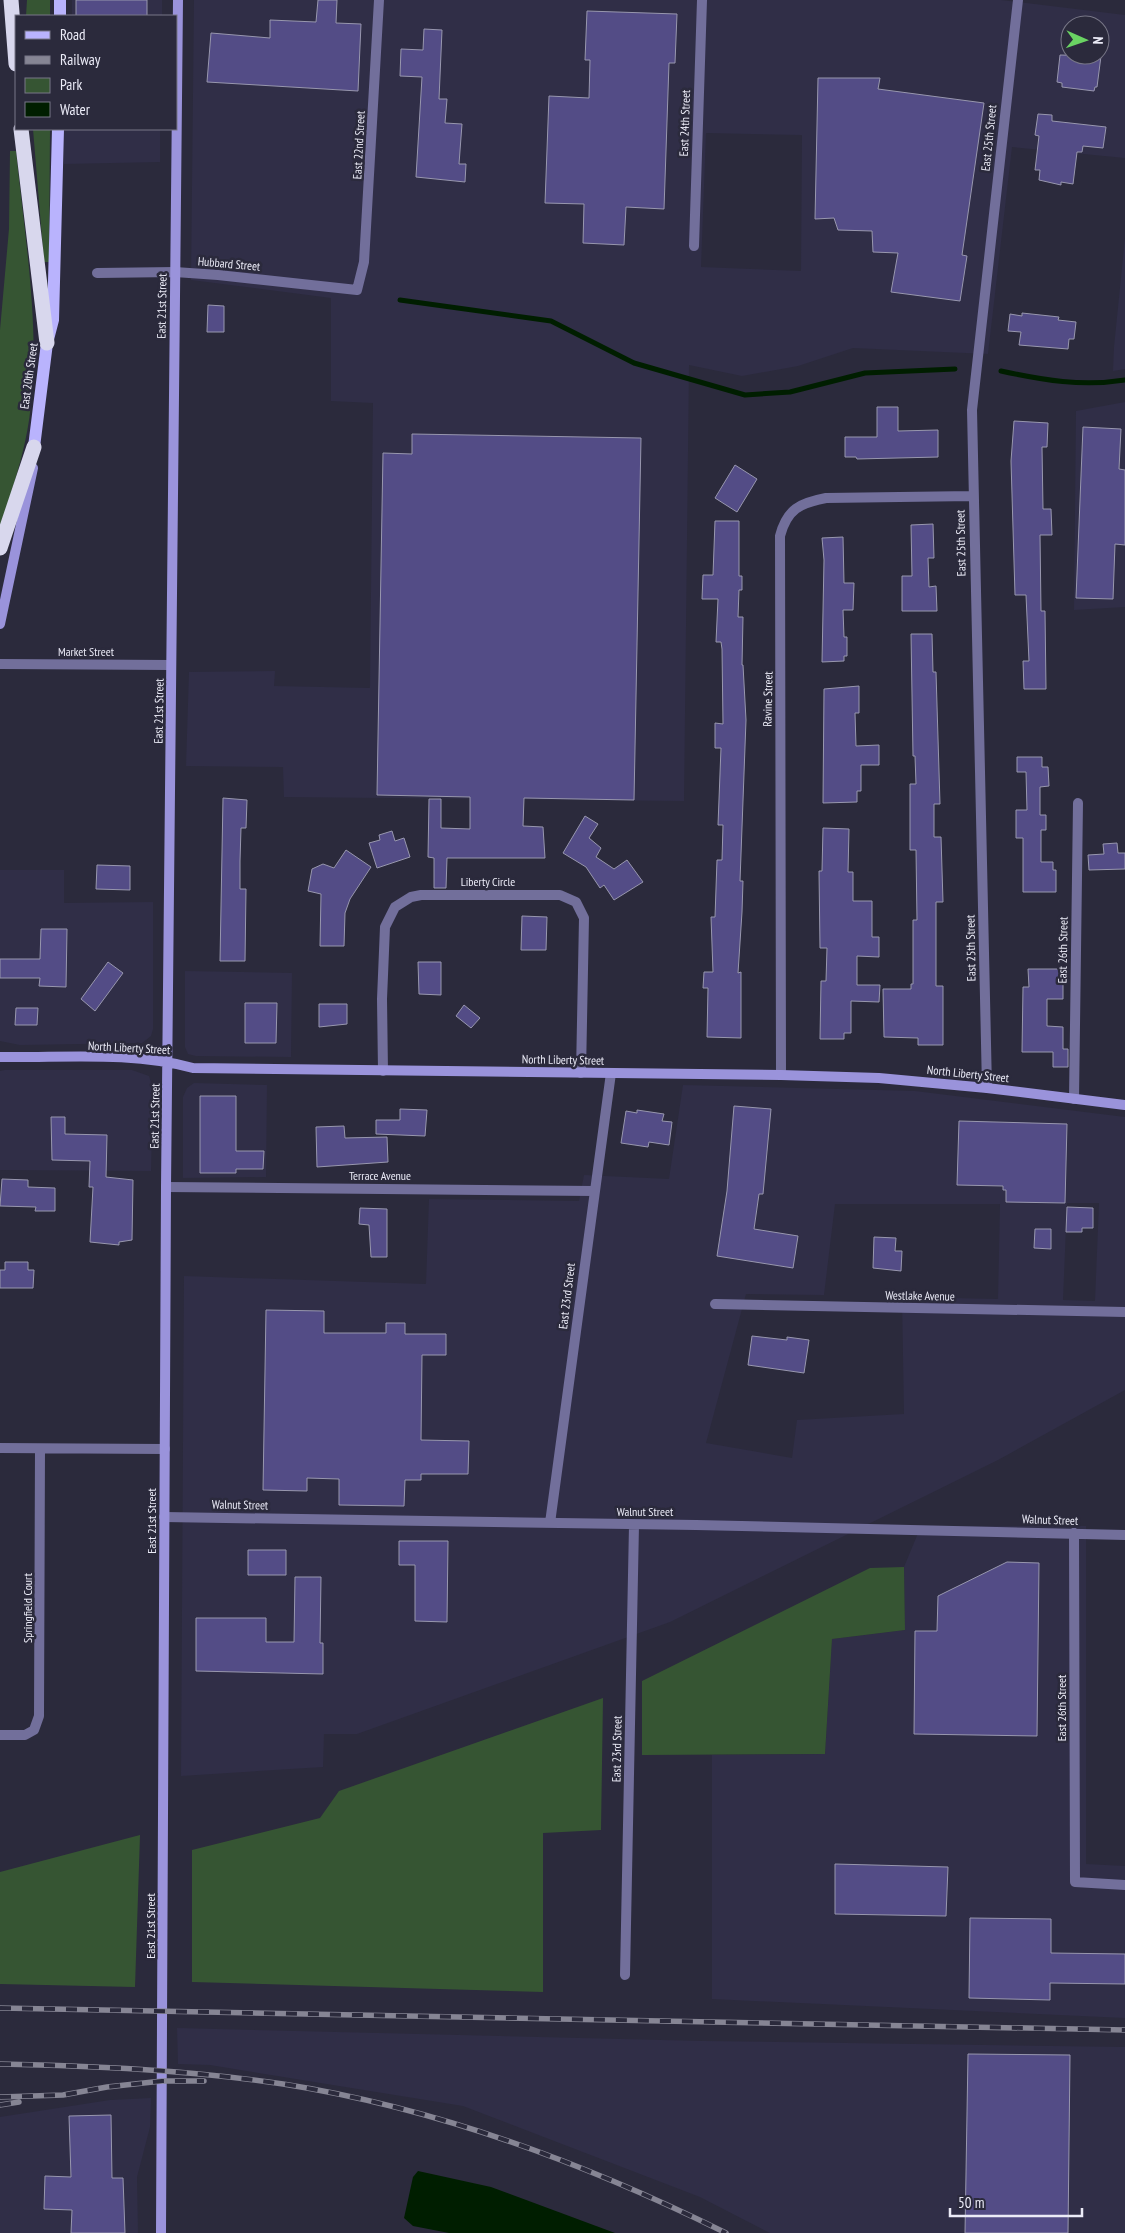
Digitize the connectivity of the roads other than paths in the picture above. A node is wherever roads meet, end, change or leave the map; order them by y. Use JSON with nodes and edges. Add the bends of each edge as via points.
{"nodes":[{"id":1,"x":11,"y":0,"type":"edge"},
{"id":2,"x":60,"y":0,"type":"edge"},
{"id":3,"x":178,"y":0,"type":"edge"},
{"id":4,"x":379,"y":0,"type":"edge"},
{"id":5,"x":702,"y":0,"type":"edge"},
{"id":6,"x":1018,"y":0,"type":"edge"},
{"id":7,"x":60,"y":15,"type":"edge"},
{"id":8,"x":178,"y":15,"type":"edge"},
{"id":9,"x":15,"y":51,"type":"edge"},
{"id":10,"x":22,"y":130,"type":"edge"},
{"id":11,"x":58,"y":130,"type":"edge"},
{"id":12,"x":177,"y":130,"type":"edge"},
{"id":13,"x":694,"y":246,"type":"dead end"},
{"id":14,"x":175,"y":272,"type":"junction"},
{"id":15,"x":97,"y":273,"type":"dead end"},
{"id":16,"x":357,"y":290,"type":"joint"},
{"id":17,"x":47,"y":343,"type":"junction"},
{"id":18,"x":34,"y":446,"type":"junction"},
{"id":19,"x":973,"y":496,"type":"junction"},
{"id":20,"x":0,"y":548,"type":"edge"},
{"id":21,"x":0,"y":624,"type":"edge"},
{"id":22,"x":0,"y":664,"type":"edge"},
{"id":23,"x":172,"y":665,"type":"junction"},
{"id":24,"x":1078,"y":802,"type":"dead end"},
{"id":25,"x":0,"y":1057,"type":"edge"},
{"id":26,"x":168,"y":1061,"type":"junction"},
{"id":27,"x":383,"y":1071,"type":"junction"},
{"id":28,"x":581,"y":1073,"type":"junction"},
{"id":29,"x":611,"y":1073,"type":"junction"},
{"id":30,"x":781,"y":1075,"type":"junction"},
{"id":31,"x":986,"y":1088,"type":"junction"},
{"id":32,"x":1074,"y":1099,"type":"junction"},
{"id":33,"x":1125,"y":1105,"type":"edge"},
{"id":34,"x":166,"y":1187,"type":"junction"},
{"id":35,"x":594,"y":1191,"type":"junction"},
{"id":36,"x":715,"y":1304,"type":"dead end"},
{"id":37,"x":1125,"y":1312,"type":"edge"},
{"id":38,"x":0,"y":1448,"type":"edge"},
{"id":39,"x":165,"y":1448,"type":"junction"},
{"id":40,"x":40,"y":1449,"type":"junction"},
{"id":41,"x":164,"y":1517,"type":"junction"},
{"id":42,"x":550,"y":1523,"type":"junction"},
{"id":43,"x":634,"y":1525,"type":"junction"},
{"id":44,"x":1074,"y":1533,"type":"junction"},
{"id":45,"x":1125,"y":1535,"type":"edge"},
{"id":46,"x":0,"y":1735,"type":"edge"},
{"id":47,"x":1125,"y":1885,"type":"edge"},
{"id":48,"x":625,"y":1975,"type":"dead end"},
{"id":49,"x":161,"y":2233,"type":"edge"}],
"edges":[{"from":1,"to":9,"type":"highway"},
{"from":2,"to":7,"type":"main road"},
{"from":3,"to":8,"type":"street","name":"East 21st Street"},
{"from":4,"to":16,"type":"street","name":"East 22nd Street","via":[[364,262]]},
{"from":5,"to":13,"type":"street","name":"East 24th Street"},
{"from":6,"to":19,"type":"street","name":"East 25th Street","via":[[972,410]]},
{"from":10,"to":17,"type":"highway"},
{"from":11,"to":17,"type":"main road","name":"East 20th Street","via":[[53,320]]},
{"from":12,"to":14,"type":"street","name":"East 21st Street"},
{"from":14,"to":15,"type":"street","name":"Hubbard Street"},
{"from":14,"to":16,"type":"street","name":"Hubbard Street"},
{"from":14,"to":23,"type":"street","name":"East 21st Street"},
{"from":17,"to":18,"type":"main road","name":"East 20th Street"},
{"from":18,"to":20,"type":"highway"},
{"from":18,"to":21,"type":"street","name":"East 20th Street","via":[[23,520]]},
{"from":19,"to":30,"type":"street","name":"Ravine Street","via":[[826,498],[807,502],[793,510],[783,522],[780,536]]},
{"from":19,"to":31,"type":"street","name":"East 25th Street"},
{"from":22,"to":23,"type":"street","name":"Market Street"},
{"from":23,"to":26,"type":"street","name":"East 21st Street"},
{"from":24,"to":32,"type":"street","name":"East 26th Street"},
{"from":25,"to":26,"type":"street","name":"North Liberty Street"},
{"from":26,"to":27,"type":"street","name":"North Liberty Street","via":[[193,1068]]},
{"from":26,"to":34,"type":"street","name":"East 21st Street"},
{"from":27,"to":28,"type":"street","name":"North Liberty Street"},
{"from":27,"to":28,"type":"street","name":"Liberty Circle","via":[[385,927],[395,907],[420,895],[560,894],[576,902],[584,918]]},
{"from":28,"to":29,"type":"street","name":"North Liberty Street"},
{"from":29,"to":30,"type":"street","name":"North Liberty Street"},
{"from":29,"to":35,"type":"street","name":"East 23rd Street"},
{"from":30,"to":31,"type":"street","name":"North Liberty Street","via":[[879,1078]]},
{"from":31,"to":32,"type":"street","name":"North Liberty Street"},
{"from":32,"to":33,"type":"street","name":"North Liberty Street"},
{"from":34,"to":35,"type":"street","name":"Terrace Avenue"},
{"from":34,"to":39,"type":"street","name":"East 21st Street"},
{"from":35,"to":42,"type":"street","name":"East 23rd Street"},
{"from":36,"to":37,"type":"street","name":"Westlake Avenue"},
{"from":38,"to":40,"type":"street"},
{"from":39,"to":40,"type":"street"},
{"from":39,"to":41,"type":"street","name":"East 21st Street"},
{"from":40,"to":46,"type":"street","name":"Springfield Court","via":[[39,1716],[34,1730],[25,1735]]},
{"from":41,"to":42,"type":"street","name":"Walnut Street"},
{"from":41,"to":49,"type":"street","name":"East 21st Street"},
{"from":42,"to":43,"type":"street","name":"Walnut Street"},
{"from":43,"to":44,"type":"street","name":"Walnut Street"},
{"from":43,"to":48,"type":"street","name":"East 23rd Street"},
{"from":44,"to":45,"type":"street","name":"Walnut Street"},
{"from":44,"to":47,"type":"street","name":"East 26th Street","via":[[1075,1882]]}]}
